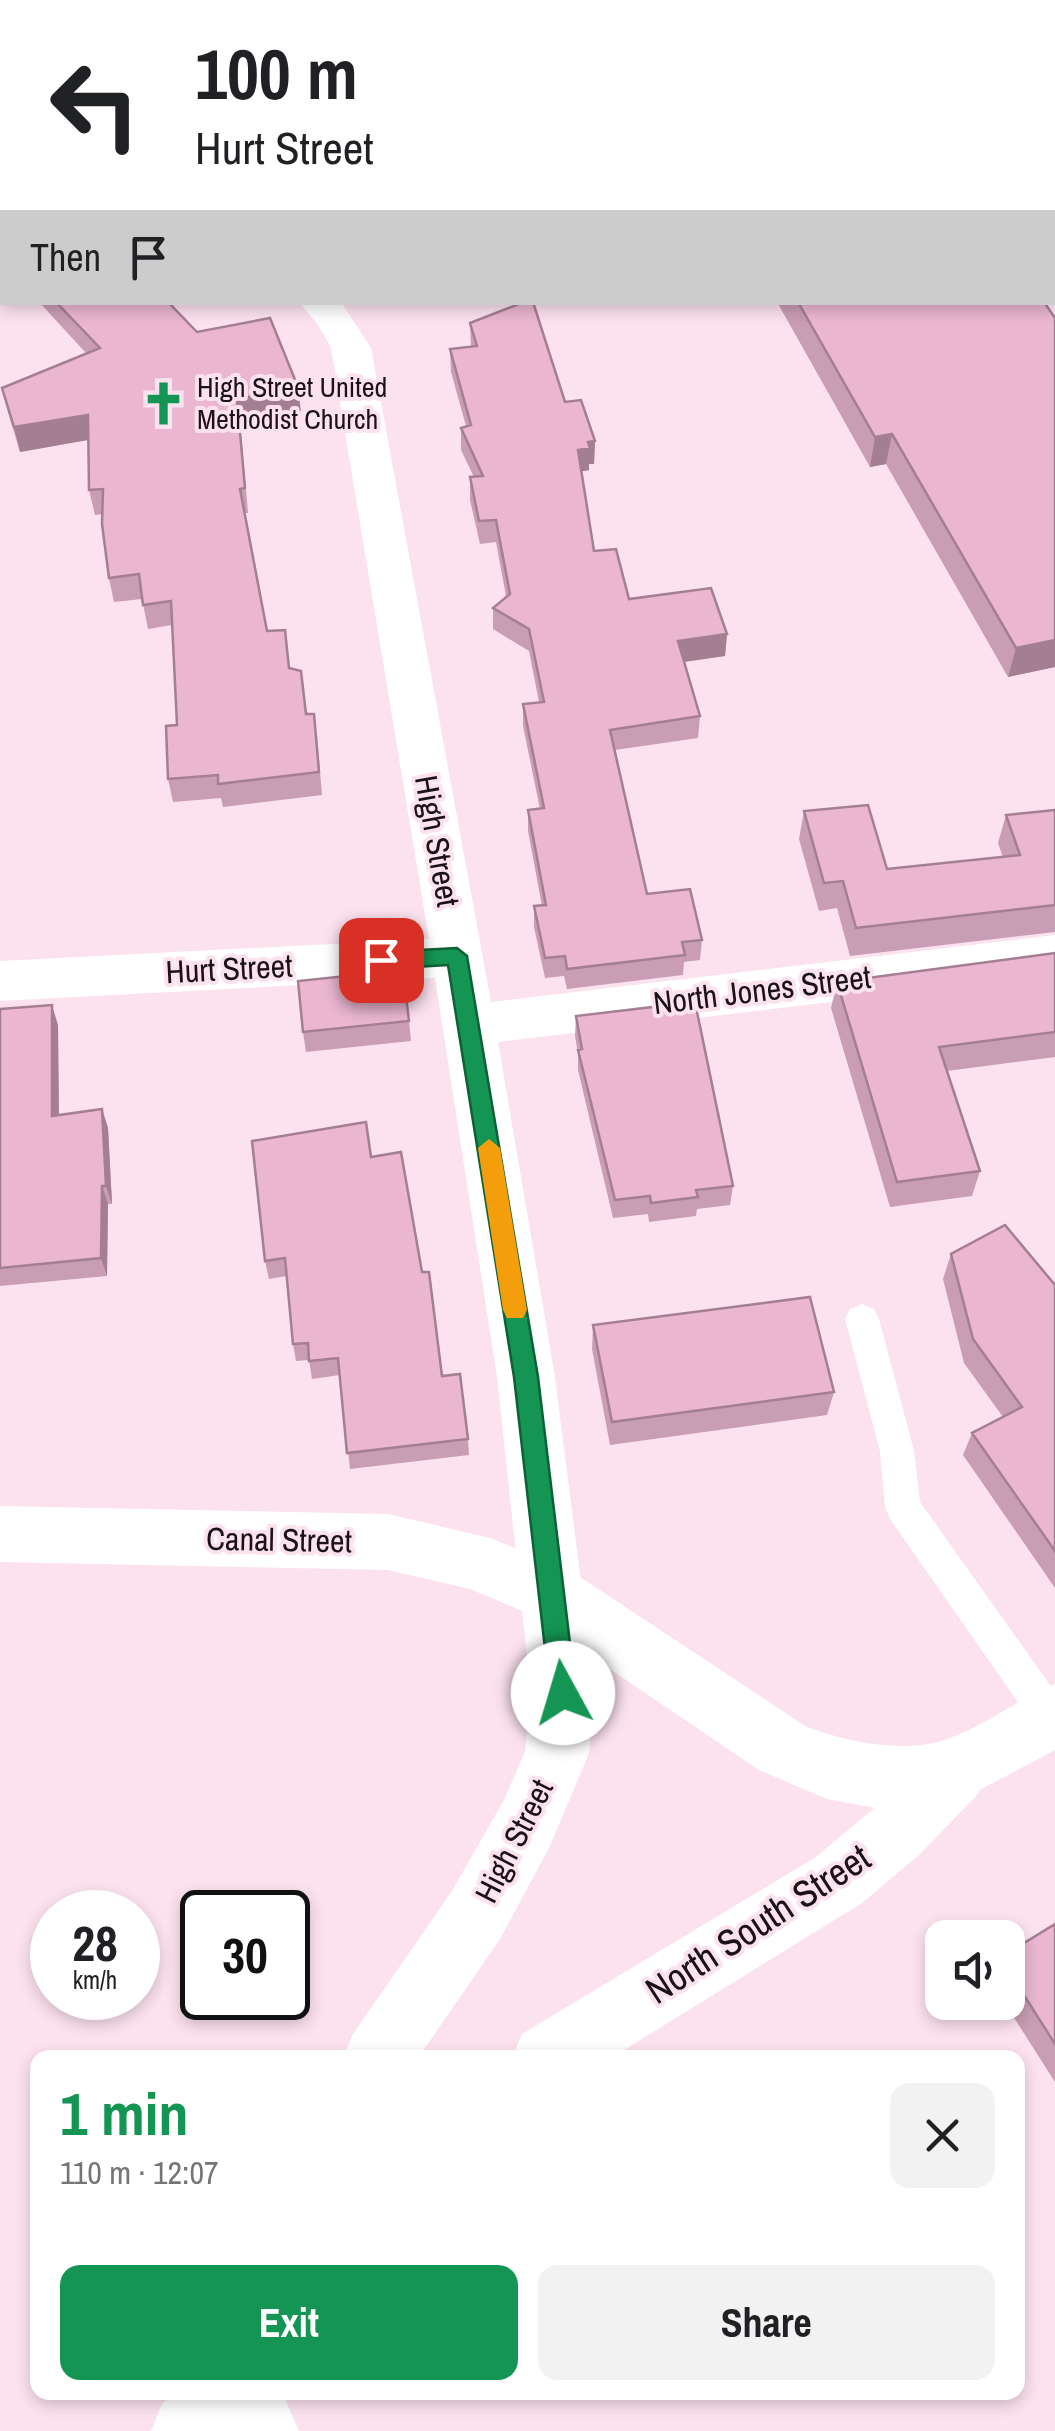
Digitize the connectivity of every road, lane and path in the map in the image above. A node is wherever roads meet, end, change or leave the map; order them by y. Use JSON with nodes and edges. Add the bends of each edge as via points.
{"nodes":[{"id":1,"x":321,"y":305,"type":"edge"},
{"id":2,"x":1055,"y":955,"type":"edge"},
{"id":3,"x":457,"y":956,"type":"junction"},
{"id":4,"x":0,"y":981,"type":"edge"},
{"id":5,"x":469,"y":1025,"type":"junction"},
{"id":6,"x":862,"y":1319,"type":"dead end"},
{"id":7,"x":0,"y":1534,"type":"edge"},
{"id":8,"x":549,"y":1592,"type":"junction"},
{"id":9,"x":1053,"y":1716,"type":"edge"},
{"id":10,"x":955,"y":1771,"type":"junction"},
{"id":11,"x":382,"y":2050,"type":"edge"},
{"id":12,"x":559,"y":2050,"type":"edge"},
{"id":13,"x":211,"y":2400,"type":"edge"},
{"id":14,"x":247,"y":2400,"type":"edge"},
{"id":15,"x":188,"y":2431,"type":"edge"},
{"id":16,"x":260,"y":2431,"type":"edge"}],
"edges":[{"from":1,"to":3,"type":"street","name":"High Street","via":[[351,348]]},
{"from":2,"to":5,"type":"street","name":"North Jones Street"},
{"from":3,"to":4,"type":"street","name":"Hurt Street"},
{"from":3,"to":5,"type":"street","name":"High Street"},
{"from":5,"to":8,"type":"street","name":"High Street","via":[[526,1377]]},
{"from":6,"to":9,"type":"lane","via":[[897,1451],[903,1507]]},
{"from":7,"to":8,"type":"street","name":"Canal Street","via":[[388,1542],[450,1553]]},
{"from":8,"to":10,"type":"street","name":"North South Street","via":[[782,1748],[826,1767],[886,1778]]},
{"from":8,"to":11,"type":"street","name":"High Street","via":[[563,1693],[557,1753],[476,1915]]},
{"from":9,"to":10,"type":"street","name":"North South Street"},
{"from":10,"to":12,"type":"street","name":"North South Street","via":[[838,1880]]},
{"from":13,"to":15,"type":"street"},
{"from":14,"to":16,"type":"street"}]}
